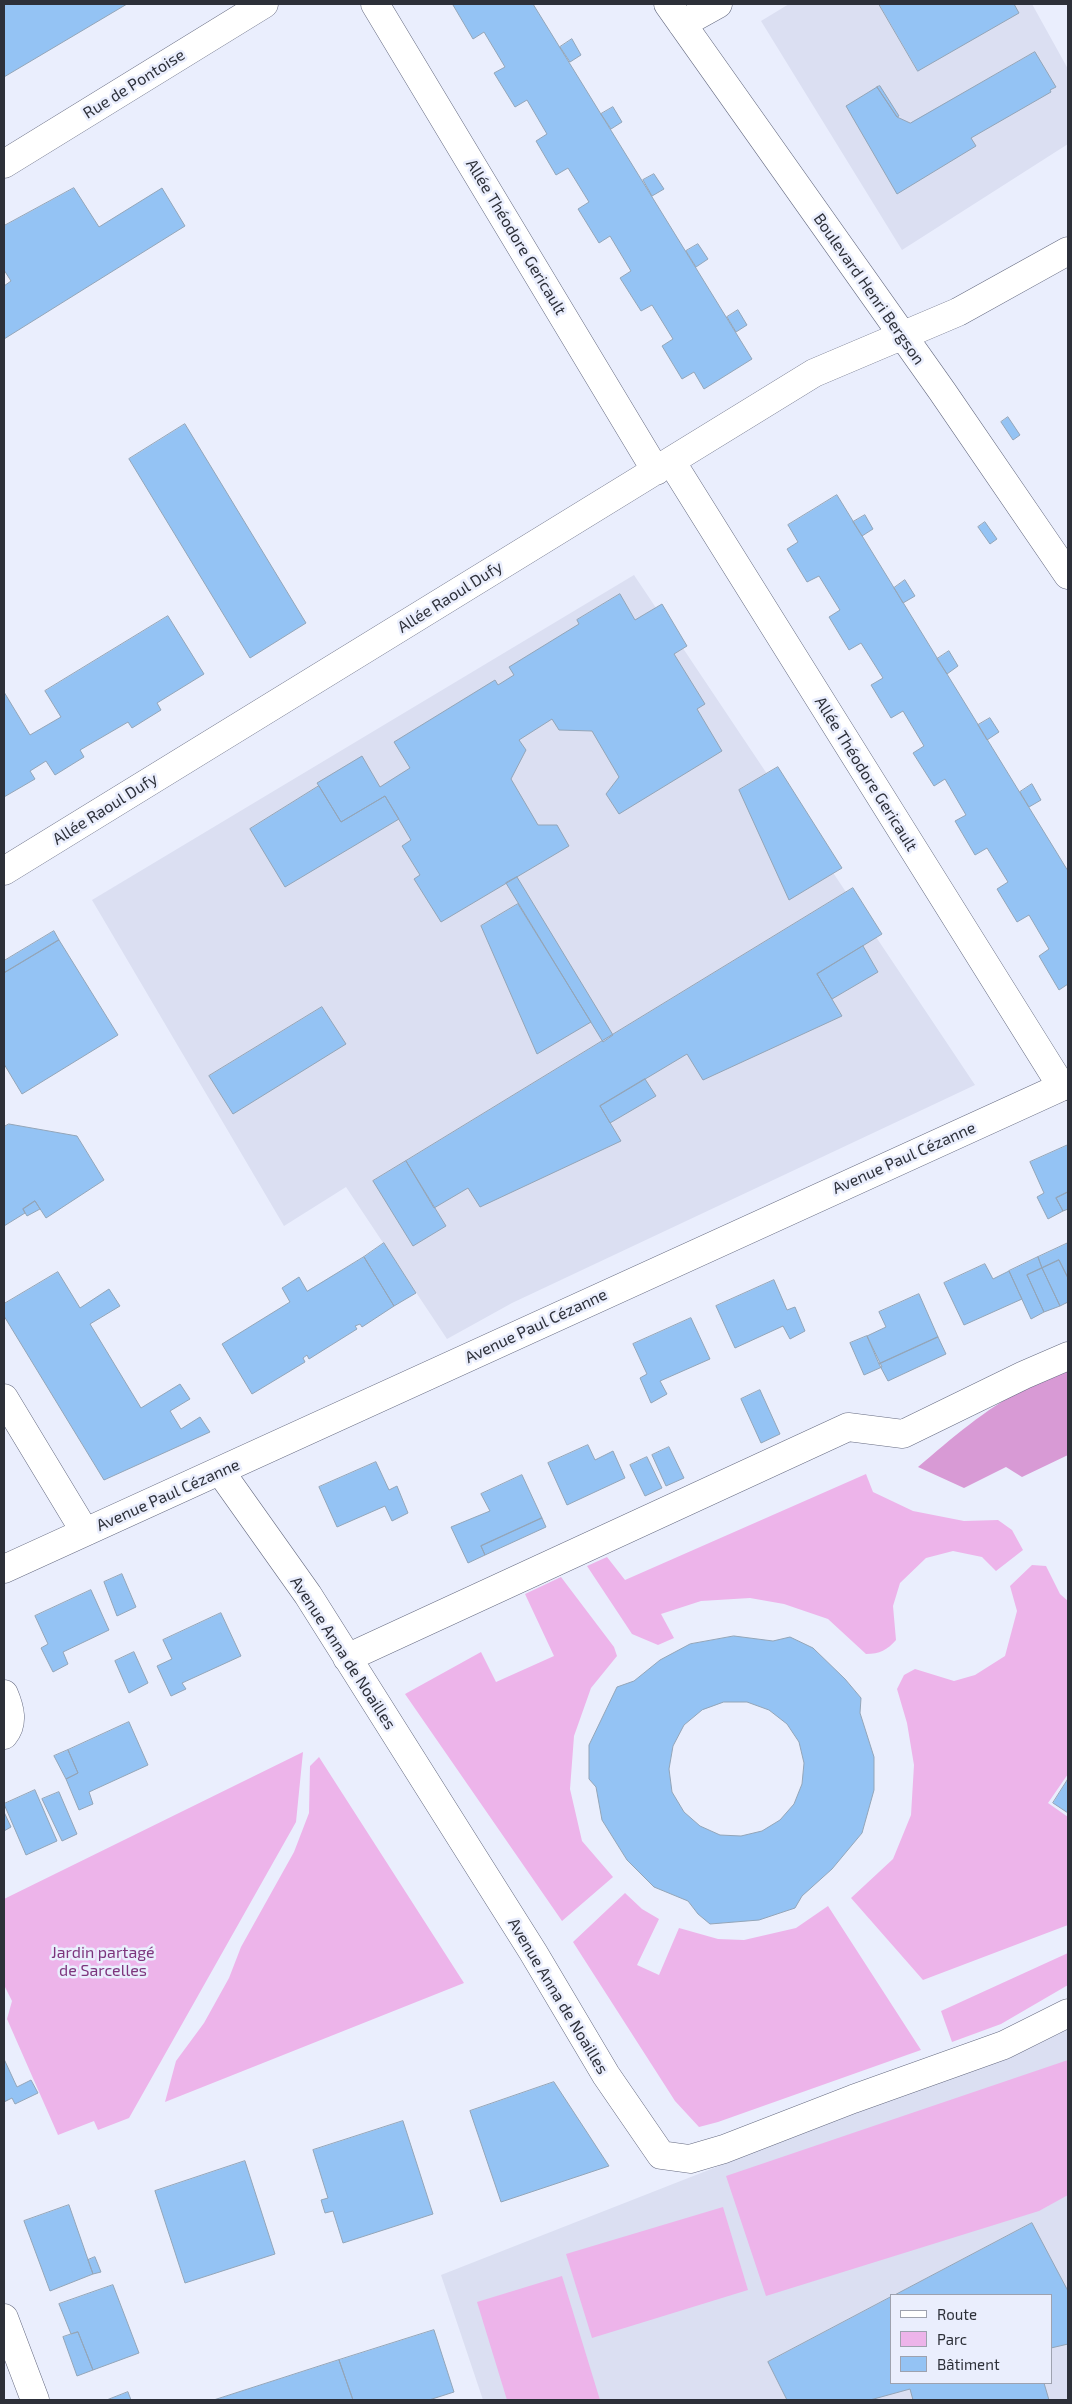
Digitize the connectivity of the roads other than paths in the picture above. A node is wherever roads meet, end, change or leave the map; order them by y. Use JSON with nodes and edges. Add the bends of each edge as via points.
{"nodes":[{"id":1,"x":264,"y":4,"type":"edge"},
{"id":2,"x":375,"y":4,"type":"edge"},
{"id":3,"x":718,"y":4,"type":"edge"},
{"id":4,"x":675,"y":14,"type":"edge"},
{"id":5,"x":4,"y":164,"type":"edge"},
{"id":6,"x":1068,"y":251,"type":"edge"},
{"id":7,"x":902,"y":334,"type":"junction"},
{"id":8,"x":664,"y":466,"type":"junction"},
{"id":9,"x":1068,"y":575,"type":"edge"},
{"id":10,"x":4,"y":872,"type":"edge"},
{"id":11,"x":1065,"y":1085,"type":"edge"},
{"id":12,"x":1068,"y":1356,"type":"edge"},
{"id":13,"x":4,"y":1398,"type":"edge"},
{"id":14,"x":220,"y":1471,"type":"junction"},
{"id":15,"x":85,"y":1532,"type":"junction"},
{"id":16,"x":4,"y":1569,"type":"edge"},
{"id":17,"x":347,"y":1658,"type":"junction"},
{"id":18,"x":4,"y":1694,"type":"edge"},
{"id":19,"x":4,"y":1735,"type":"edge"},
{"id":20,"x":1068,"y":2013,"type":"edge"},
{"id":21,"x":4,"y":2318,"type":"edge"},
{"id":22,"x":35,"y":2400,"type":"edge"}],
"edges":[{"from":1,"to":5,"type":"street","name":"Rue de Pontoise"},
{"from":2,"to":8,"type":"street","name":"Allée Théodore Gericault"},
{"from":3,"to":4,"type":"street"},
{"from":4,"to":7,"type":"street","name":"Boulevard Henri Bergson"},
{"from":6,"to":7,"type":"street","name":"Allée Raoul Dufy","via":[[958,312]]},
{"from":7,"to":8,"type":"street","name":"Allée Raoul Dufy","via":[[814,373]]},
{"from":7,"to":9,"type":"street","name":"Boulevard Henri Bergson"},
{"from":8,"to":10,"type":"street","name":"Allée Raoul Dufy"},
{"from":8,"to":11,"type":"street","name":"Allée Théodore Gericault"},
{"from":11,"to":14,"type":"street","name":"Avenue Paul Cézanne"},
{"from":12,"to":17,"type":"street","via":[[1024,1374],[903,1434],[848,1428]]},
{"from":13,"to":15,"type":"street"},
{"from":14,"to":15,"type":"street","name":"Avenue Paul Cézanne"},
{"from":14,"to":17,"type":"street","name":"Avenue Anna de Noailles","via":[[308,1595]]},
{"from":15,"to":16,"type":"street","name":"Avenue Paul Cézanne"},
{"from":17,"to":20,"type":"street","name":"Avenue Anna de Noailles","via":[[533,1952],[606,2075],[661,2155],[690,2159],[724,2149],[1004,2045]]},
{"from":18,"to":19,"type":"street","via":[[10,1725]]},
{"from":21,"to":22,"type":"street"}]}
